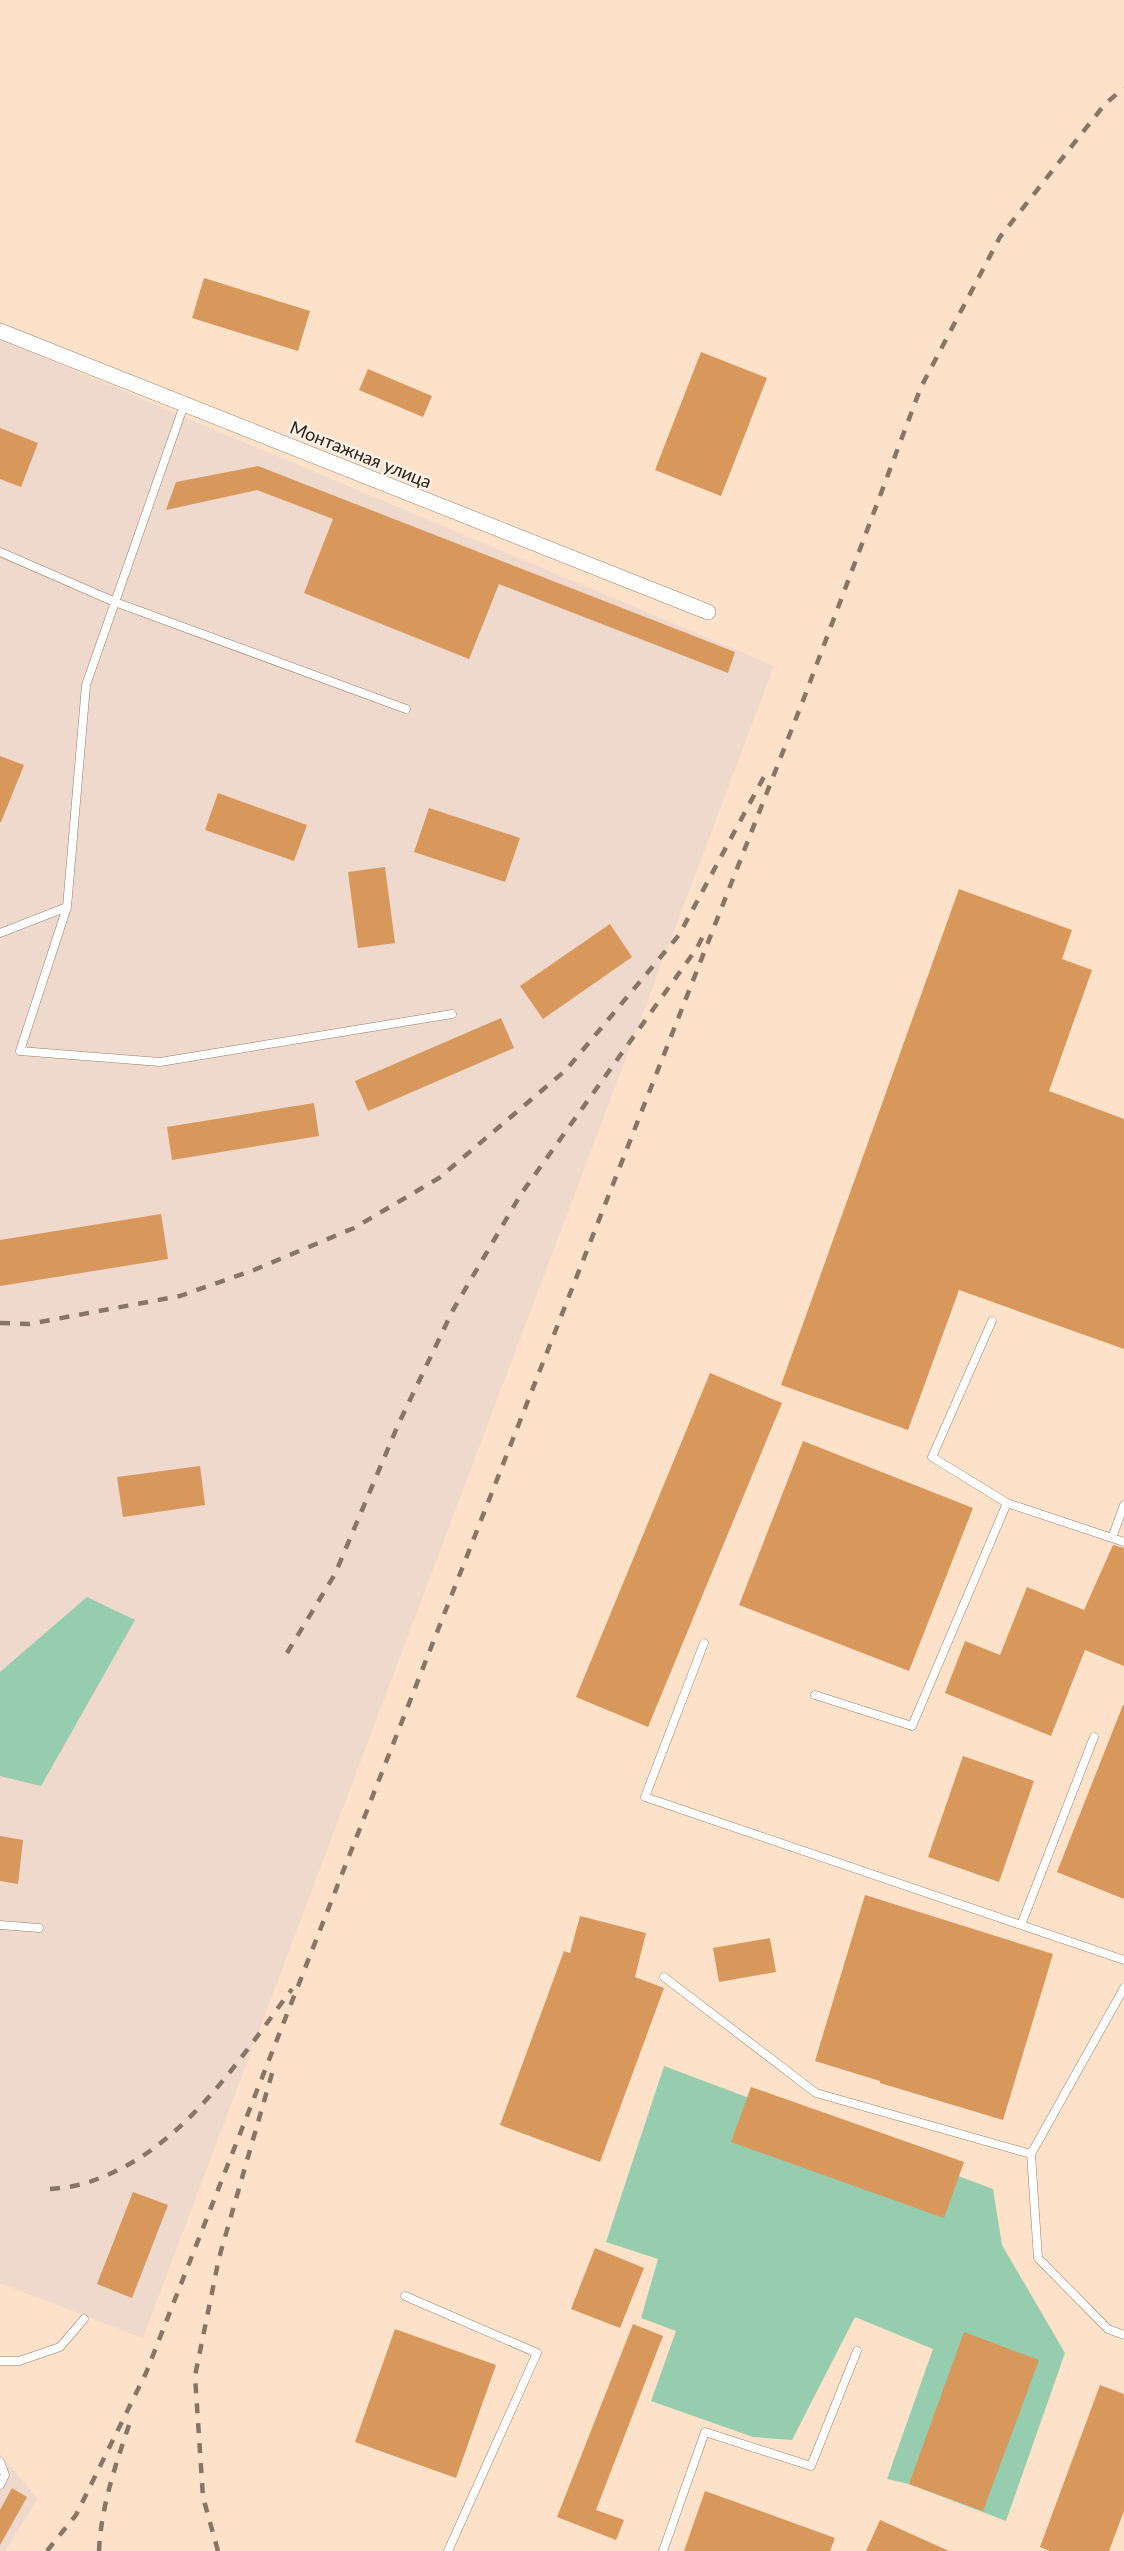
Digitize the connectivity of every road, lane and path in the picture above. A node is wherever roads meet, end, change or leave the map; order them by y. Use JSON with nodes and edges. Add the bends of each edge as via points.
{"nodes":[{"id":1,"x":0,"y":331,"type":"edge"},
{"id":2,"x":184,"y":405,"type":"junction"},
{"id":3,"x":0,"y":552,"type":"edge"},
{"id":4,"x":115,"y":602,"type":"junction"},
{"id":5,"x":708,"y":612,"type":"dead end"},
{"id":6,"x":406,"y":709,"type":"dead end"},
{"id":7,"x":67,"y":907,"type":"junction"},
{"id":8,"x":0,"y":933,"type":"edge"},
{"id":9,"x":452,"y":1014,"type":"dead end"},
{"id":10,"x":992,"y":1321,"type":"dead end"},
{"id":11,"x":1007,"y":1503,"type":"junction"},
{"id":12,"x":1124,"y":1505,"type":"edge"},
{"id":13,"x":1112,"y":1538,"type":"junction"},
{"id":14,"x":1124,"y":1542,"type":"edge"},
{"id":15,"x":704,"y":1643,"type":"dead end"},
{"id":16,"x":815,"y":1695,"type":"dead end"},
{"id":17,"x":1094,"y":1737,"type":"dead end"},
{"id":18,"x":0,"y":1925,"type":"edge"},
{"id":19,"x":1021,"y":1925,"type":"junction"},
{"id":20,"x":39,"y":1928,"type":"dead end"},
{"id":21,"x":1124,"y":1960,"type":"edge"},
{"id":22,"x":664,"y":1977,"type":"dead end"},
{"id":23,"x":1124,"y":1988,"type":"edge"},
{"id":24,"x":1031,"y":2154,"type":"junction"},
{"id":25,"x":405,"y":2296,"type":"dead end"},
{"id":26,"x":84,"y":2319,"type":"dead end"},
{"id":27,"x":1124,"y":2335,"type":"edge"},
{"id":28,"x":857,"y":2351,"type":"dead end"},
{"id":29,"x":0,"y":2361,"type":"edge"},
{"id":30,"x":0,"y":2462,"type":"edge"},
{"id":31,"x":0,"y":2485,"type":"edge"},
{"id":32,"x":448,"y":2551,"type":"edge"},
{"id":33,"x":663,"y":2551,"type":"edge"}],
"edges":[{"from":1,"to":2,"type":"street","name":"Монтажная улица"},
{"from":2,"to":4,"type":"lane"},
{"from":2,"to":5,"type":"street","name":"Монтажная улица"},
{"from":3,"to":4,"type":"lane"},
{"from":4,"to":6,"type":"lane"},
{"from":4,"to":7,"type":"lane","via":[[86,685]]},
{"from":7,"to":8,"type":"lane"},
{"from":7,"to":9,"type":"lane","via":[[20,1051],[160,1062]]},
{"from":10,"to":11,"type":"lane","via":[[932,1457]]},
{"from":11,"to":13,"type":"lane"},
{"from":11,"to":16,"type":"lane","via":[[912,1726]]},
{"from":12,"to":13,"type":"lane"},
{"from":13,"to":14,"type":"lane"},
{"from":15,"to":19,"type":"lane","via":[[645,1797]]},
{"from":17,"to":19,"type":"lane"},
{"from":18,"to":20,"type":"lane"},
{"from":19,"to":21,"type":"lane"},
{"from":22,"to":24,"type":"lane","via":[[816,2093]]},
{"from":23,"to":24,"type":"lane"},
{"from":24,"to":27,"type":"lane","via":[[1038,2258],[1108,2329]]},
{"from":25,"to":32,"type":"lane","via":[[537,2353]]},
{"from":26,"to":29,"type":"lane","via":[[60,2346],[19,2361]]},
{"from":28,"to":33,"type":"lane","via":[[811,2466],[705,2432]]},
{"from":30,"to":31,"type":"lane","via":[[5,2475]]}]}
